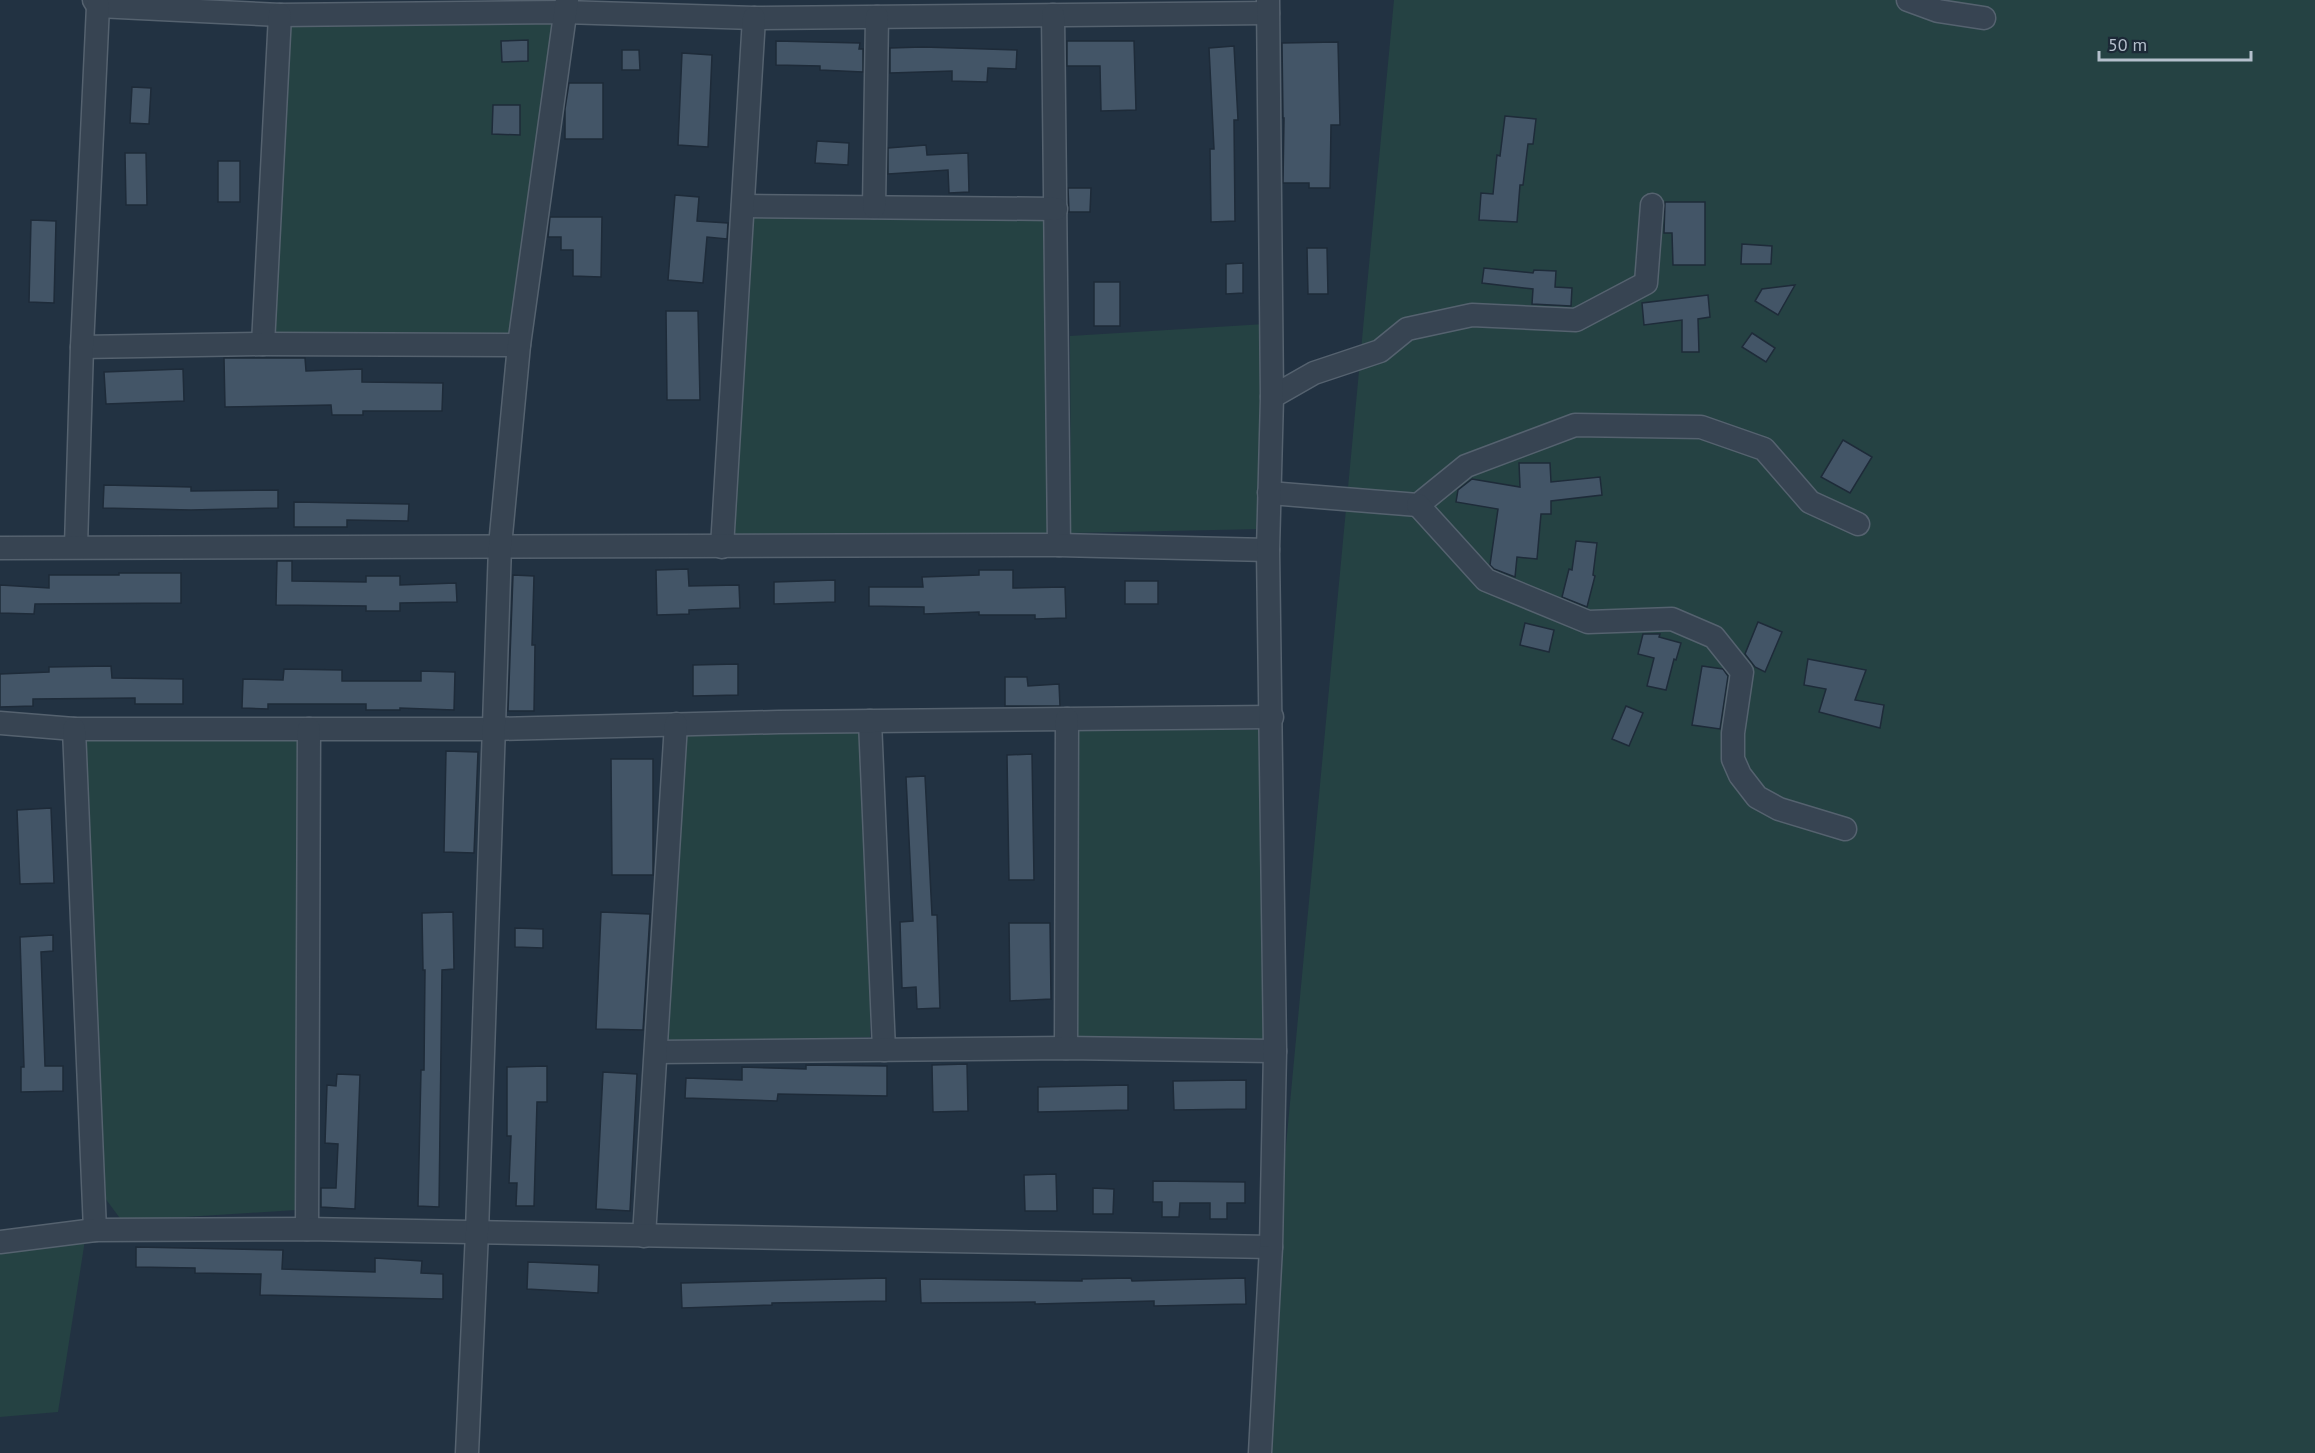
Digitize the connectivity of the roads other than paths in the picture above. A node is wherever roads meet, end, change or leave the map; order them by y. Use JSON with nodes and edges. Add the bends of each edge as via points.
{"nodes":[{"id":1,"x":1908,"y":0,"type":"edge"},
{"id":2,"x":96,"y":3,"type":"edge"},
{"id":3,"x":566,"y":6,"type":"edge"},
{"id":4,"x":1268,"y":6,"type":"edge"},
{"id":5,"x":280,"y":15,"type":"junction"},
{"id":6,"x":1053,"y":15,"type":"junction"},
{"id":7,"x":877,"y":17,"type":"junction"},
{"id":8,"x":754,"y":18,"type":"junction"},
{"id":9,"x":1984,"y":18,"type":"dead end"},
{"id":10,"x":1652,"y":205,"type":"dead end"},
{"id":11,"x":743,"y":206,"type":"junction"},
{"id":12,"x":874,"y":207,"type":"junction"},
{"id":13,"x":1056,"y":209,"type":"junction"},
{"id":14,"x":263,"y":344,"type":"junction"},
{"id":15,"x":519,"y":345,"type":"junction"},
{"id":16,"x":82,"y":347,"type":"junction"},
{"id":17,"x":1272,"y":396,"type":"junction"},
{"id":18,"x":1269,"y":493,"type":"junction"},
{"id":19,"x":1418,"y":505,"type":"junction"},
{"id":20,"x":1858,"y":524,"type":"dead end"},
{"id":21,"x":1059,"y":545,"type":"junction"},
{"id":22,"x":76,"y":546,"type":"junction"},
{"id":23,"x":500,"y":546,"type":"junction"},
{"id":24,"x":0,"y":548,"type":"edge"},
{"id":25,"x":722,"y":548,"type":"junction"},
{"id":26,"x":1268,"y":550,"type":"junction"},
{"id":27,"x":1272,"y":717,"type":"junction"},
{"id":28,"x":1067,"y":718,"type":"junction"},
{"id":29,"x":870,"y":721,"type":"junction"},
{"id":30,"x":0,"y":723,"type":"edge"},
{"id":31,"x":676,"y":724,"type":"junction"},
{"id":32,"x":74,"y":729,"type":"junction"},
{"id":33,"x":309,"y":729,"type":"junction"},
{"id":34,"x":493,"y":729,"type":"junction"},
{"id":35,"x":1845,"y":829,"type":"dead end"},
{"id":36,"x":1066,"y":1048,"type":"junction"},
{"id":37,"x":884,"y":1050,"type":"junction"},
{"id":38,"x":1275,"y":1051,"type":"junction"},
{"id":39,"x":656,"y":1052,"type":"junction"},
{"id":40,"x":307,"y":1229,"type":"junction"},
{"id":41,"x":95,"y":1230,"type":"junction"},
{"id":42,"x":477,"y":1232,"type":"junction"},
{"id":43,"x":644,"y":1236,"type":"junction"},
{"id":44,"x":0,"y":1242,"type":"edge"},
{"id":45,"x":1271,"y":1247,"type":"junction"},
{"id":46,"x":466,"y":1453,"type":"edge"},
{"id":47,"x":1260,"y":1453,"type":"edge"}],
"edges":[{"from":1,"to":9,"type":"street","via":[[1938,11]]},
{"from":2,"to":5,"type":"street"},
{"from":2,"to":16,"type":"street"},
{"from":3,"to":5,"type":"street"},
{"from":3,"to":8,"type":"street"},
{"from":3,"to":15,"type":"street"},
{"from":4,"to":6,"type":"street"},
{"from":4,"to":17,"type":"street"},
{"from":5,"to":14,"type":"street"},
{"from":6,"to":7,"type":"street"},
{"from":6,"to":13,"type":"street"},
{"from":7,"to":8,"type":"street"},
{"from":7,"to":12,"type":"street"},
{"from":8,"to":11,"type":"street"},
{"from":10,"to":17,"type":"street","via":[[1646,283],[1576,320],[1472,315],[1407,328],[1380,351],[1314,373]]},
{"from":11,"to":12,"type":"street"},
{"from":11,"to":25,"type":"street"},
{"from":12,"to":13,"type":"street"},
{"from":13,"to":21,"type":"street"},
{"from":14,"to":15,"type":"street"},
{"from":14,"to":16,"type":"street"},
{"from":15,"to":23,"type":"street"},
{"from":16,"to":22,"type":"street"},
{"from":17,"to":18,"type":"street"},
{"from":18,"to":19,"type":"street"},
{"from":18,"to":26,"type":"street"},
{"from":19,"to":20,"type":"street","via":[[1466,466],[1575,425],[1701,427],[1764,449],[1810,502]]},
{"from":19,"to":35,"type":"street","via":[[1486,580],[1588,622],[1672,619],[1714,637],[1742,672],[1732,759],[1740,776],[1757,797],[1779,809]]},
{"from":21,"to":25,"type":"street"},
{"from":21,"to":26,"type":"street"},
{"from":22,"to":23,"type":"street"},
{"from":22,"to":24,"type":"street"},
{"from":23,"to":25,"type":"street"},
{"from":23,"to":34,"type":"street"},
{"from":26,"to":27,"type":"street"},
{"from":27,"to":28,"type":"street"},
{"from":27,"to":38,"type":"street"},
{"from":28,"to":29,"type":"street"},
{"from":28,"to":36,"type":"street"},
{"from":29,"to":31,"type":"street"},
{"from":29,"to":37,"type":"street"},
{"from":30,"to":32,"type":"street"},
{"from":31,"to":34,"type":"street"},
{"from":31,"to":39,"type":"street"},
{"from":32,"to":33,"type":"street"},
{"from":32,"to":41,"type":"street"},
{"from":33,"to":34,"type":"street"},
{"from":33,"to":40,"type":"street"},
{"from":34,"to":42,"type":"street"},
{"from":36,"to":37,"type":"street"},
{"from":36,"to":38,"type":"street"},
{"from":37,"to":39,"type":"street"},
{"from":38,"to":45,"type":"street"},
{"from":39,"to":43,"type":"street"},
{"from":40,"to":41,"type":"street"},
{"from":40,"to":42,"type":"street"},
{"from":41,"to":44,"type":"street"},
{"from":42,"to":43,"type":"street"},
{"from":42,"to":46,"type":"street"},
{"from":43,"to":45,"type":"street"},
{"from":45,"to":47,"type":"street"}]}
